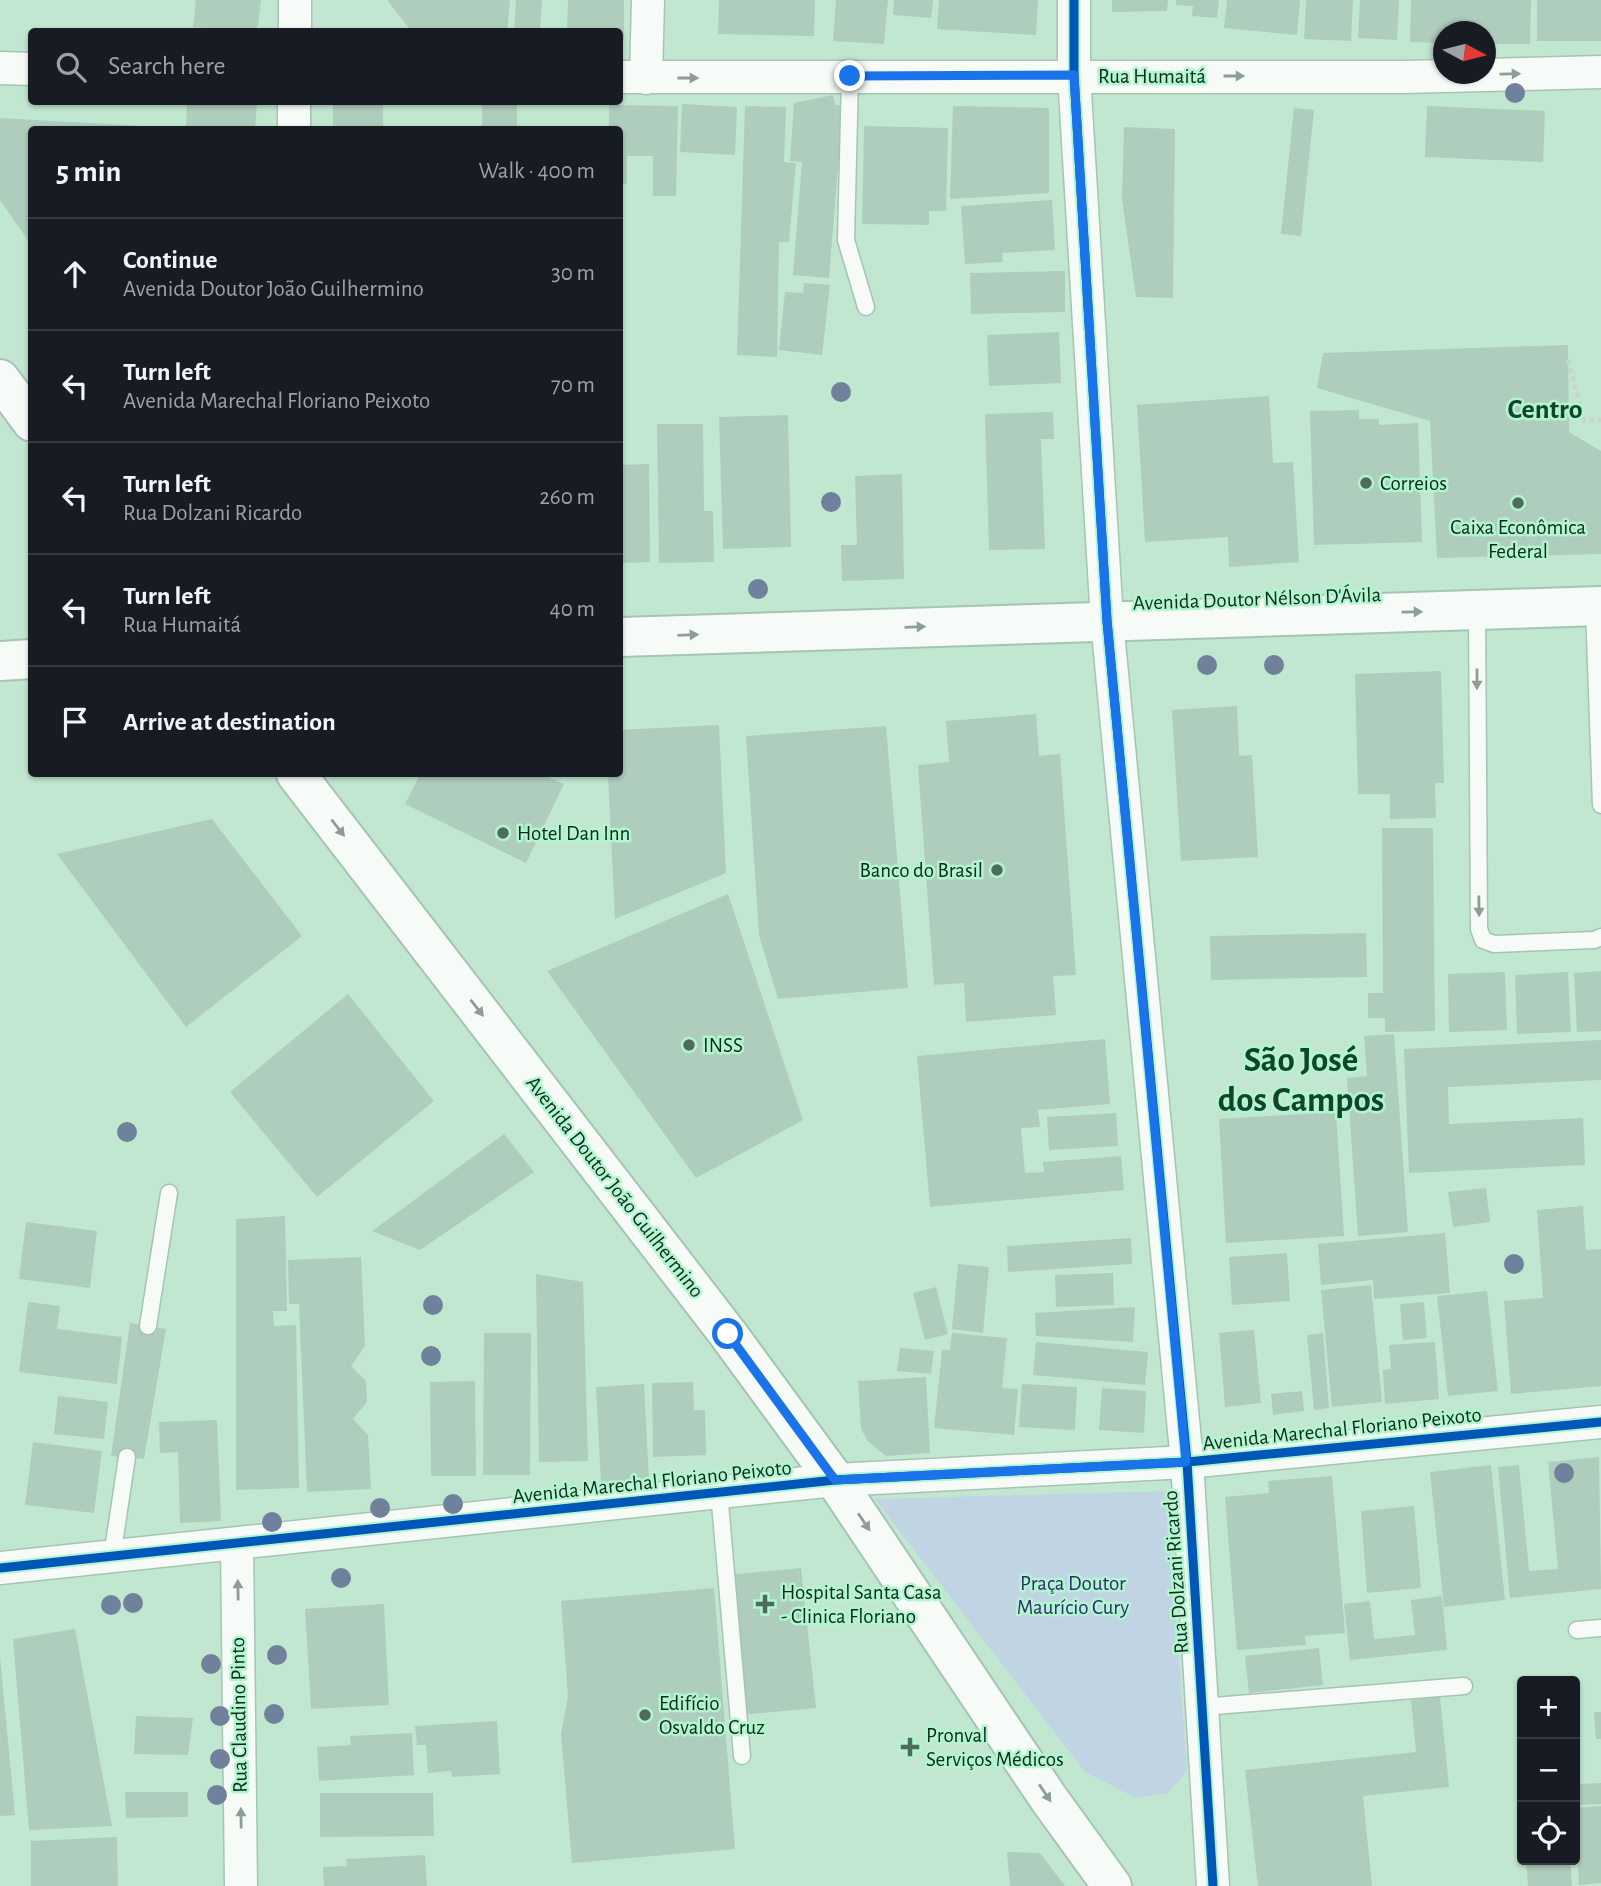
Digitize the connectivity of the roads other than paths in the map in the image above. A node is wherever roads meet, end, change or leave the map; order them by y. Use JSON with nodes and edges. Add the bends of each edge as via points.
{"nodes":[{"id":1,"x":295,"y":0,"type":"edge"},
{"id":2,"x":648,"y":0,"type":"edge"},
{"id":3,"x":1073,"y":0,"type":"edge"},
{"id":4,"x":295,"y":28,"type":"edge"},
{"id":5,"x":0,"y":68,"type":"edge"},
{"id":6,"x":28,"y":69,"type":"edge"},
{"id":7,"x":1601,"y":72,"type":"edge"},
{"id":8,"x":1074,"y":75,"type":"junction"},
{"id":9,"x":850,"y":76,"type":"junction"},
{"id":10,"x":633,"y":78,"type":"edge"},
{"id":11,"x":295,"y":105,"type":"edge"},
{"id":12,"x":293,"y":126,"type":"edge"},
{"id":13,"x":866,"y":307,"type":"dead end"},
{"id":14,"x":0,"y":379,"type":"edge"},
{"id":15,"x":28,"y":417,"type":"edge"},
{"id":16,"x":1597,"y":606,"type":"edge"},
{"id":17,"x":1477,"y":610,"type":"junction"},
{"id":18,"x":1107,"y":621,"type":"junction"},
{"id":19,"x":623,"y":637,"type":"edge"},
{"id":20,"x":28,"y":659,"type":"edge"},
{"id":21,"x":0,"y":661,"type":"edge"},
{"id":22,"x":298,"y":777,"type":"edge"},
{"id":23,"x":1601,"y":805,"type":"edge"},
{"id":24,"x":1601,"y":937,"type":"edge"},
{"id":25,"x":169,"y":1193,"type":"dead end"},
{"id":26,"x":148,"y":1326,"type":"dead end"},
{"id":27,"x":1601,"y":1422,"type":"edge"},
{"id":28,"x":127,"y":1457,"type":"dead end"},
{"id":29,"x":1186,"y":1462,"type":"junction"},
{"id":30,"x":835,"y":1480,"type":"junction"},
{"id":31,"x":719,"y":1492,"type":"junction"},
{"id":32,"x":237,"y":1544,"type":"junction"},
{"id":33,"x":112,"y":1557,"type":"junction"},
{"id":34,"x":0,"y":1568,"type":"edge"},
{"id":35,"x":1601,"y":1628,"type":"edge"},
{"id":36,"x":1577,"y":1630,"type":"dead end"},
{"id":37,"x":1464,"y":1686,"type":"dead end"},
{"id":38,"x":1202,"y":1707,"type":"junction"},
{"id":39,"x":743,"y":1756,"type":"dead end"},
{"id":40,"x":241,"y":1886,"type":"edge"},
{"id":41,"x":1112,"y":1886,"type":"edge"},
{"id":42,"x":1213,"y":1886,"type":"edge"}],
"edges":[{"from":1,"to":4,"type":"street"},
{"from":2,"to":10,"type":"street"},
{"from":3,"to":8,"type":"street","name":"Rua Dolzani Ricardo"},
{"from":5,"to":6,"type":"street"},
{"from":8,"to":7,"type":"street","name":"Rua Humaitá","one_way":true,"via":[[1404,77]]},
{"from":8,"to":9,"type":"street","name":"Rua Humaitá"},
{"from":8,"to":18,"type":"street","name":"Rua Dolzani Ricardo"},
{"from":10,"to":9,"type":"street","name":"Rua Humaitá","one_way":true},
{"from":9,"to":13,"type":"lane","via":[[846,240]]},
{"from":11,"to":12,"type":"street"},
{"from":14,"to":15,"type":"main road"},
{"from":16,"to":17,"type":"main road","name":"Avenida Doutor Nélson D'Ávila"},
{"from":16,"to":23,"type":"lane"},
{"from":18,"to":17,"type":"main road","name":"Avenida Doutor Nélson D'Ávila","one_way":true},
{"from":17,"to":24,"type":"lane","one_way":true,"via":[[1479,929],[1483,940],[1494,944]]},
{"from":19,"to":18,"type":"main road","name":"Avenida Doutor Nélson D'Ávila","one_way":true},
{"from":18,"to":29,"type":"street","name":"Rua Dolzani Ricardo"},
{"from":20,"to":21,"type":"main road"},
{"from":22,"to":30,"type":"main road","name":"Avenida Doutor João Guilhermino","one_way":true,"via":[[728,1334]]},
{"from":25,"to":26,"type":"lane"},
{"from":27,"to":29,"type":"street","name":"Avenida Marechal Floriano Peixoto"},
{"from":28,"to":33,"type":"lane"},
{"from":29,"to":30,"type":"street","name":"Avenida Marechal Floriano Peixoto"},
{"from":29,"to":38,"type":"street","name":"Rua Dolzani Ricardo"},
{"from":30,"to":31,"type":"street","name":"Avenida Marechal Floriano Peixoto"},
{"from":30,"to":41,"type":"main road","name":"Avenida Doutor João Guilhermino","one_way":true},
{"from":31,"to":32,"type":"street","name":"Avenida Marechal Floriano Peixoto"},
{"from":31,"to":39,"type":"lane"},
{"from":32,"to":33,"type":"street","name":"Avenida Marechal Floriano Peixoto"},
{"from":40,"to":32,"type":"street","name":"Rua Claudino Pinto","one_way":true},
{"from":33,"to":34,"type":"street","name":"Avenida Marechal Floriano Peixoto"},
{"from":35,"to":36,"type":"lane"},
{"from":37,"to":38,"type":"lane"},
{"from":38,"to":42,"type":"street","name":"Rua Dolzani Ricardo"}]}
